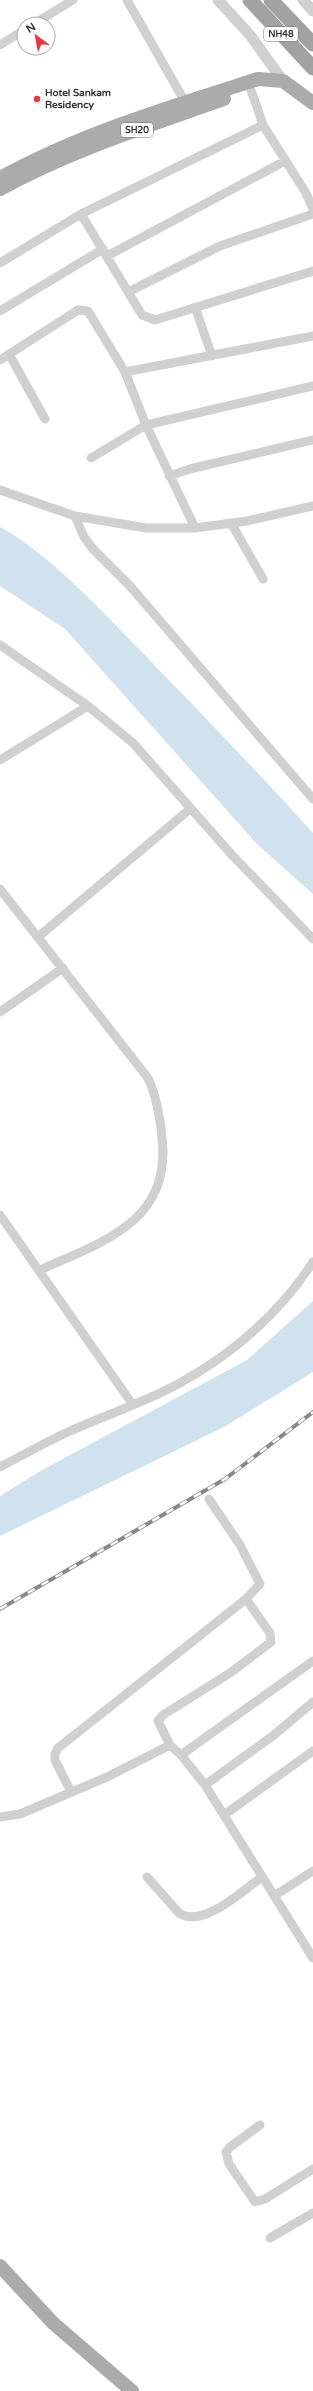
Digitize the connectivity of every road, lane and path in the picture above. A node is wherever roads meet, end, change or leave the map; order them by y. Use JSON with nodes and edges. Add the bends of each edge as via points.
{"nodes":[{"id":1,"x":73,"y":0,"type":"edge"},
{"id":2,"x":127,"y":0,"type":"edge"},
{"id":3,"x":218,"y":0,"type":"edge"},
{"id":4,"x":250,"y":0,"type":"edge"},
{"id":5,"x":271,"y":0,"type":"edge"},
{"id":6,"x":303,"y":0,"type":"edge"},
{"id":7,"x":313,"y":11,"type":"edge"},
{"id":8,"x":47,"y":16,"type":"edge"},
{"id":9,"x":16,"y":35,"type":"edge"},
{"id":10,"x":313,"y":44,"type":"edge"},
{"id":11,"x":0,"y":45,"type":"edge"},
{"id":12,"x":313,"y":68,"type":"edge"},
{"id":13,"x":280,"y":80,"type":"junction"},
{"id":14,"x":251,"y":90,"type":"junction"},
{"id":15,"x":185,"y":102,"type":"junction"},
{"id":16,"x":313,"y":103,"type":"edge"},
{"id":17,"x":262,"y":125,"type":"junction"},
{"id":18,"x":285,"y":161,"type":"junction"},
{"id":19,"x":0,"y":178,"type":"edge"},
{"id":20,"x":0,"y":189,"type":"edge"},
{"id":21,"x":313,"y":209,"type":"edge"},
{"id":22,"x":81,"y":214,"type":"junction"},
{"id":23,"x":313,"y":214,"type":"edge"},
{"id":24,"x":105,"y":252,"type":"junction"},
{"id":25,"x":0,"y":263,"type":"edge"},
{"id":26,"x":313,"y":271,"type":"edge"},
{"id":27,"x":128,"y":292,"type":"junction"},
{"id":28,"x":195,"y":307,"type":"junction"},
{"id":29,"x":0,"y":311,"type":"edge"},
{"id":30,"x":313,"y":336,"type":"edge"},
{"id":31,"x":9,"y":354,"type":"junction"},
{"id":32,"x":212,"y":356,"type":"junction"},
{"id":33,"x":0,"y":360,"type":"edge"},
{"id":34,"x":125,"y":372,"type":"junction"},
{"id":35,"x":313,"y":386,"type":"edge"},
{"id":36,"x":45,"y":419,"type":"dead end"},
{"id":37,"x":146,"y":425,"type":"junction"},
{"id":38,"x":313,"y":440,"type":"edge"},
{"id":39,"x":91,"y":458,"type":"dead end"},
{"id":40,"x":169,"y":476,"type":"junction"},
{"id":41,"x":0,"y":490,"type":"edge"},
{"id":42,"x":313,"y":506,"type":"edge"},
{"id":43,"x":75,"y":516,"type":"junction"},
{"id":44,"x":231,"y":523,"type":"junction"},
{"id":45,"x":195,"y":528,"type":"junction"},
{"id":46,"x":263,"y":579,"type":"dead end"},
{"id":47,"x":0,"y":645,"type":"edge"},
{"id":48,"x":88,"y":706,"type":"junction"},
{"id":49,"x":0,"y":760,"type":"edge"},
{"id":50,"x":309,"y":790,"type":"edge"},
{"id":51,"x":313,"y":799,"type":"edge"},
{"id":52,"x":190,"y":809,"type":"junction"},
{"id":53,"x":0,"y":889,"type":"edge"},
{"id":54,"x":38,"y":937,"type":"junction"},
{"id":55,"x":313,"y":940,"type":"edge"},
{"id":56,"x":63,"y":968,"type":"junction"},
{"id":57,"x":0,"y":1012,"type":"edge"},
{"id":58,"x":0,"y":1215,"type":"edge"},
{"id":59,"x":313,"y":1262,"type":"edge"},
{"id":60,"x":40,"y":1270,"type":"junction"},
{"id":61,"x":132,"y":1405,"type":"junction"},
{"id":62,"x":0,"y":1467,"type":"edge"},
{"id":63,"x":209,"y":1499,"type":"dead end"},
{"id":64,"x":246,"y":1599,"type":"junction"},
{"id":65,"x":313,"y":1661,"type":"edge"},
{"id":66,"x":313,"y":1702,"type":"edge"},
{"id":67,"x":170,"y":1745,"type":"junction"},
{"id":68,"x":313,"y":1751,"type":"edge"},
{"id":69,"x":181,"y":1755,"type":"junction"},
{"id":70,"x":205,"y":1785,"type":"junction"},
{"id":71,"x":71,"y":1792,"type":"junction"},
{"id":72,"x":224,"y":1815,"type":"junction"},
{"id":73,"x":0,"y":1817,"type":"edge"},
{"id":74,"x":313,"y":1871,"type":"edge"},
{"id":75,"x":148,"y":1877,"type":"dead end"},
{"id":76,"x":262,"y":1877,"type":"junction"},
{"id":77,"x":274,"y":1896,"type":"junction"},
{"id":78,"x":313,"y":1958,"type":"edge"},
{"id":79,"x":260,"y":2126,"type":"dead end"},
{"id":80,"x":313,"y":2169,"type":"edge"},
{"id":81,"x":313,"y":2213,"type":"edge"},
{"id":82,"x":270,"y":2238,"type":"dead end"},
{"id":83,"x":0,"y":2266,"type":"edge"},
{"id":84,"x":130,"y":2391,"type":"edge"}],
"edges":[{"from":1,"to":8,"type":"street"},
{"from":2,"to":15,"type":"street"},
{"from":3,"to":13,"type":"street","via":[[250,35]]},
{"from":4,"to":12,"type":"highway","number":"NH48"},
{"from":5,"to":10,"type":"highway","number":"NH48"},
{"from":6,"to":7,"type":"street"},
{"from":9,"to":11,"type":"street"},
{"from":13,"to":14,"type":"main road","number":"SH20"},
{"from":13,"to":15,"type":"main road","number":"SH20","via":[[258,79]]},
{"from":13,"to":16,"type":"main road"},
{"from":14,"to":17,"type":"street"},
{"from":14,"to":20,"type":"main road","number":"SH20","via":[[81,149],[35,169]]},
{"from":15,"to":19,"type":"main road","number":"SH20","via":[[99,131],[44,154]]},
{"from":17,"to":18,"type":"street"},
{"from":17,"to":22,"type":"street"},
{"from":18,"to":21,"type":"street","via":[[306,193]]},
{"from":18,"to":24,"type":"street"},
{"from":22,"to":24,"type":"street"},
{"from":22,"to":25,"type":"street"},
{"from":23,"to":27,"type":"street","via":[[220,246]]},
{"from":24,"to":27,"type":"street"},
{"from":24,"to":29,"type":"street"},
{"from":26,"to":28,"type":"street"},
{"from":27,"to":28,"type":"street","via":[[142,315],[154,320]]},
{"from":28,"to":32,"type":"street"},
{"from":30,"to":32,"type":"street"},
{"from":31,"to":33,"type":"street"},
{"from":31,"to":34,"type":"street","via":[[78,310],[84,309],[97,324]]},
{"from":31,"to":36,"type":"street"},
{"from":32,"to":34,"type":"street"},
{"from":34,"to":37,"type":"street"},
{"from":35,"to":37,"type":"street"},
{"from":37,"to":39,"type":"street"},
{"from":37,"to":40,"type":"street"},
{"from":38,"to":40,"type":"street","via":[[190,468]]},
{"from":40,"to":45,"type":"street"},
{"from":41,"to":43,"type":"street"},
{"from":42,"to":44,"type":"street"},
{"from":43,"to":45,"type":"street","via":[[146,528]]},
{"from":43,"to":50,"type":"street","via":[[84,537],[93,549],[141,598]]},
{"from":44,"to":45,"type":"street"},
{"from":44,"to":46,"type":"street"},
{"from":47,"to":48,"type":"street"},
{"from":48,"to":49,"type":"street"},
{"from":48,"to":52,"type":"street","via":[[133,743]]},
{"from":50,"to":51,"type":"street"},
{"from":52,"to":54,"type":"street"},
{"from":52,"to":55,"type":"street"},
{"from":53,"to":54,"type":"street"},
{"from":54,"to":56,"type":"street"},
{"from":56,"to":57,"type":"street"},
{"from":56,"to":60,"type":"street","via":[[148,1078],[161,1124],[163,1166],[159,1186],[150,1204],[125,1229]]},
{"from":58,"to":60,"type":"street"},
{"from":59,"to":61,"type":"street","via":[[296,1288],[264,1323],[198,1372]]},
{"from":60,"to":61,"type":"street"},
{"from":61,"to":62,"type":"street","via":[[70,1431]]},
{"from":63,"to":64,"type":"street","via":[[240,1544],[259,1578],[258,1588]]},
{"from":64,"to":67,"type":"street","via":[[270,1633],[271,1642],[230,1673],[159,1718],[159,1725]]},
{"from":64,"to":71,"type":"street","via":[[58,1748],[55,1760]]},
{"from":65,"to":69,"type":"street"},
{"from":66,"to":70,"type":"street","via":[[274,1735]]},
{"from":67,"to":69,"type":"street"},
{"from":67,"to":71,"type":"street"},
{"from":68,"to":72,"type":"street"},
{"from":69,"to":70,"type":"street"},
{"from":70,"to":72,"type":"street"},
{"from":71,"to":73,"type":"street","via":[[20,1814]]},
{"from":72,"to":76,"type":"street"},
{"from":74,"to":77,"type":"street"},
{"from":75,"to":76,"type":"street","via":[[180,1913],[195,1917],[204,1916],[218,1908]]},
{"from":76,"to":77,"type":"street"},
{"from":77,"to":78,"type":"street"},
{"from":79,"to":80,"type":"street","via":[[226,2152],[229,2164],[256,2202]]},
{"from":81,"to":82,"type":"street"},
{"from":83,"to":84,"type":"main road","via":[[53,2323]]}]}
